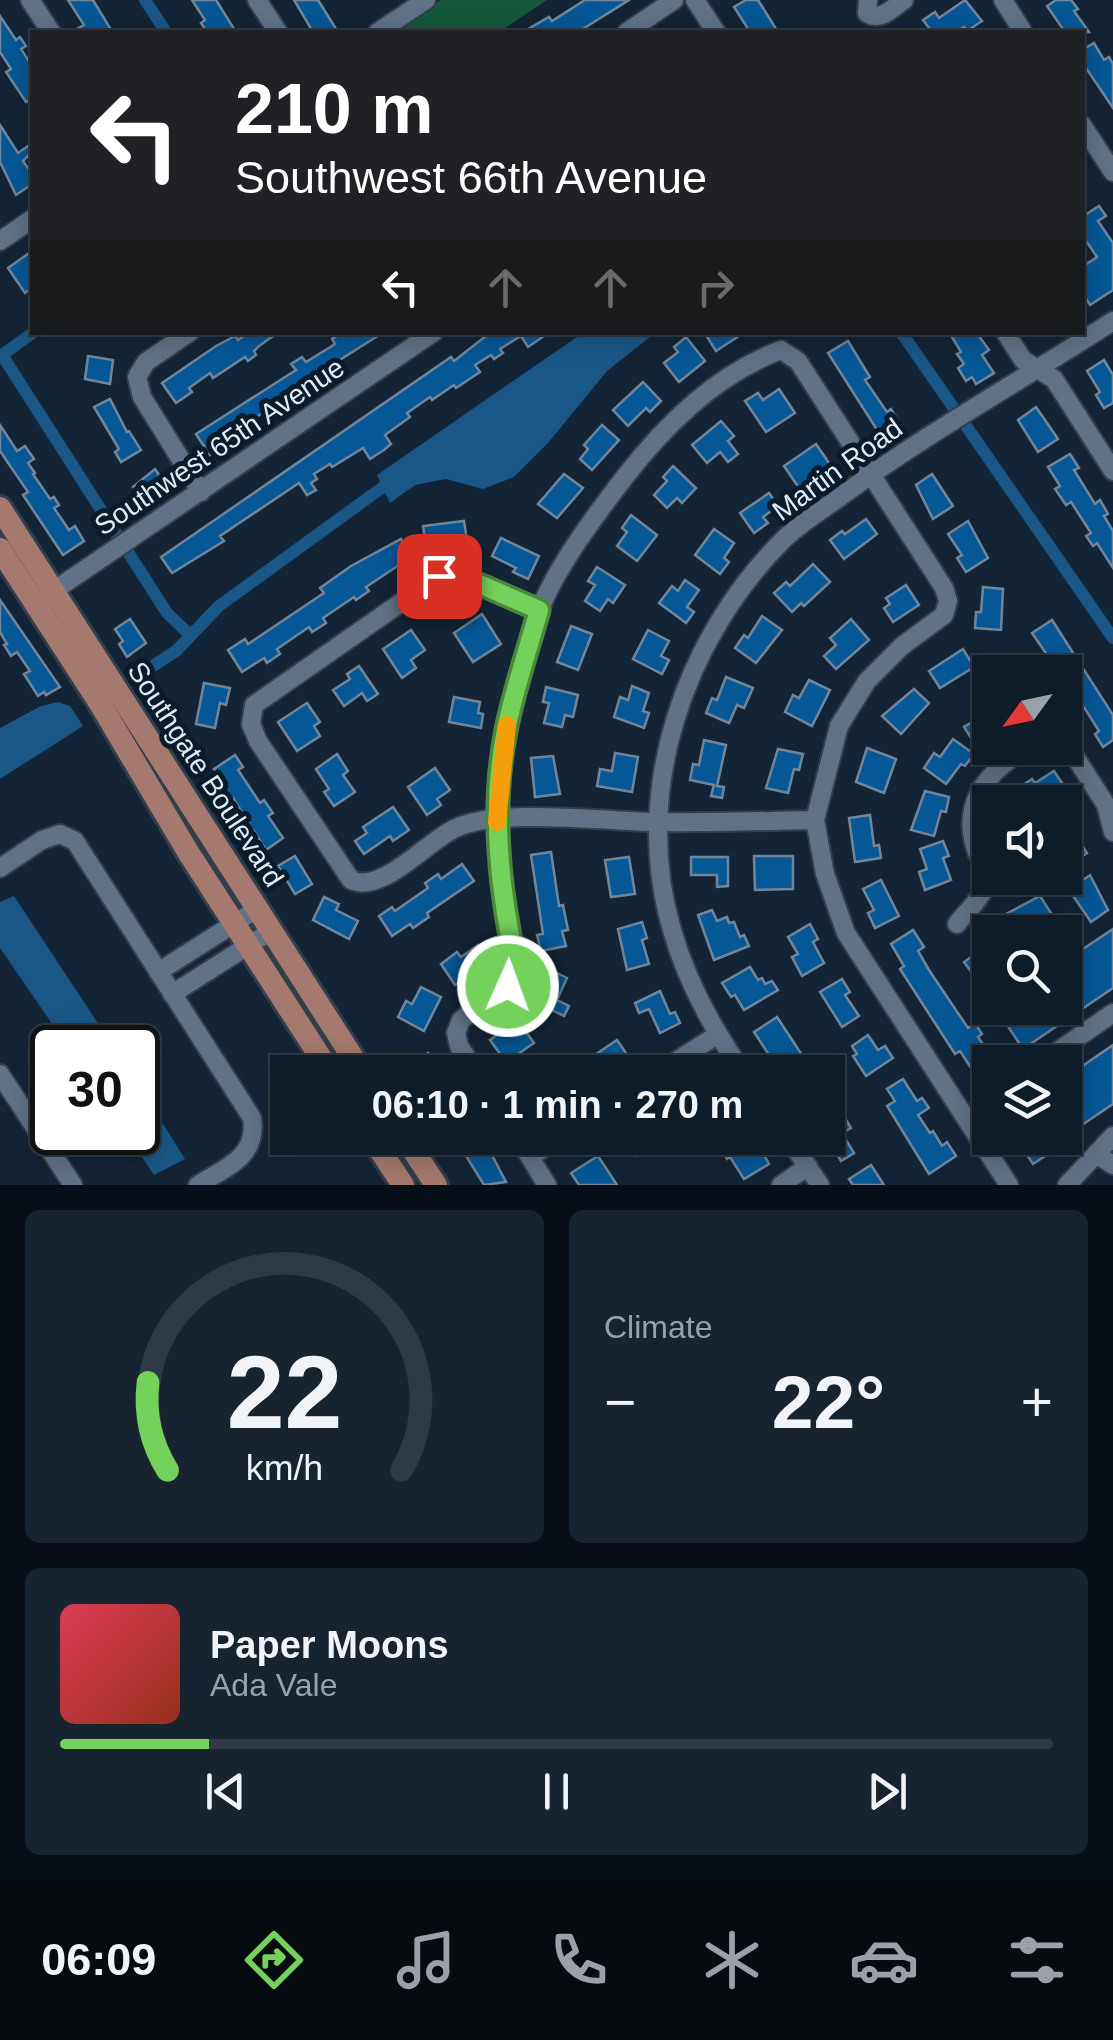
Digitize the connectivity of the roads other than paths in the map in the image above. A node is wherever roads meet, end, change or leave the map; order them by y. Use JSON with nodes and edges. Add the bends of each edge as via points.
{"nodes":[{"id":1,"x":30,"y":0,"type":"edge"},
{"id":2,"x":257,"y":0,"type":"edge"},
{"id":3,"x":426,"y":0,"type":"edge"},
{"id":4,"x":674,"y":0,"type":"edge"},
{"id":5,"x":695,"y":0,"type":"edge"},
{"id":6,"x":868,"y":0,"type":"edge"},
{"id":7,"x":904,"y":0,"type":"edge"},
{"id":8,"x":1002,"y":0,"type":"edge"},
{"id":9,"x":50,"y":30,"type":"edge"},
{"id":10,"x":277,"y":30,"type":"edge"},
{"id":11,"x":381,"y":30,"type":"edge"},
{"id":12,"x":630,"y":30,"type":"edge"},
{"id":13,"x":715,"y":30,"type":"edge"},
{"id":14,"x":1022,"y":30,"type":"edge"},
{"id":15,"x":1085,"y":130,"type":"edge"},
{"id":16,"x":1113,"y":172,"type":"edge"},
{"id":17,"x":30,"y":220,"type":"edge"},
{"id":18,"x":3,"y":231,"type":"edge"},
{"id":19,"x":1113,"y":321,"type":"edge"},
{"id":20,"x":186,"y":335,"type":"edge"},
{"id":21,"x":430,"y":335,"type":"edge"},
{"id":22,"x":1008,"y":335,"type":"edge"},
{"id":23,"x":1041,"y":368,"type":"junction"},
{"id":24,"x":1113,"y":471,"type":"edge"},
{"id":25,"x":870,"y":475,"type":"junction"},
{"id":26,"x":202,"y":492,"type":"junction"},
{"id":27,"x":0,"y":508,"type":"edge"},
{"id":28,"x":0,"y":548,"type":"edge"},
{"id":29,"x":44,"y":597,"type":"junction"},
{"id":30,"x":539,"y":610,"type":"junction"},
{"id":31,"x":1000,"y":765,"type":"edge"},
{"id":32,"x":1080,"y":765,"type":"edge"},
{"id":33,"x":496,"y":818,"type":"junction"},
{"id":34,"x":815,"y":820,"type":"junction"},
{"id":35,"x":658,"y":822,"type":"junction"},
{"id":36,"x":1113,"y":832,"type":"edge"},
{"id":37,"x":0,"y":868,"type":"edge"},
{"id":38,"x":257,"y":909,"type":"junction"},
{"id":39,"x":957,"y":924,"type":"dead end"},
{"id":40,"x":234,"y":926,"type":"junction"},
{"id":41,"x":271,"y":931,"type":"junction"},
{"id":42,"x":248,"y":947,"type":"junction"},
{"id":43,"x":158,"y":972,"type":"junction"},
{"id":44,"x":172,"y":994,"type":"junction"},
{"id":45,"x":1113,"y":1014,"type":"edge"},
{"id":46,"x":717,"y":1035,"type":"junction"},
{"id":47,"x":1067,"y":1045,"type":"edge"},
{"id":48,"x":319,"y":1055,"type":"edge"},
{"id":49,"x":351,"y":1055,"type":"edge"},
{"id":50,"x":466,"y":1055,"type":"edge"},
{"id":51,"x":686,"y":1055,"type":"edge"},
{"id":52,"x":731,"y":1055,"type":"edge"},
{"id":53,"x":0,"y":1074,"type":"edge"},
{"id":54,"x":1113,"y":1136,"type":"edge"},
{"id":55,"x":1096,"y":1154,"type":"junction"},
{"id":56,"x":383,"y":1155,"type":"edge"},
{"id":57,"x":416,"y":1155,"type":"edge"},
{"id":58,"x":533,"y":1155,"type":"edge"},
{"id":59,"x":800,"y":1155,"type":"edge"},
{"id":60,"x":530,"y":1157,"type":"joint"},
{"id":61,"x":808,"y":1166,"type":"junction"},
{"id":62,"x":1113,"y":1166,"type":"edge"},
{"id":63,"x":73,"y":1185,"type":"edge"},
{"id":64,"x":198,"y":1185,"type":"edge"},
{"id":65,"x":403,"y":1185,"type":"edge"},
{"id":66,"x":436,"y":1185,"type":"edge"},
{"id":67,"x":547,"y":1185,"type":"edge"},
{"id":68,"x":781,"y":1185,"type":"edge"},
{"id":69,"x":820,"y":1185,"type":"edge"},
{"id":70,"x":1009,"y":1185,"type":"edge"},
{"id":71,"x":1067,"y":1185,"type":"edge"}],
"edges":[{"from":1,"to":9,"type":"street"},
{"from":2,"to":10,"type":"street"},
{"from":3,"to":11,"type":"street"},
{"from":4,"to":12,"type":"street"},
{"from":5,"to":13,"type":"street"},
{"from":6,"to":7,"type":"street","via":[[873,16]]},
{"from":8,"to":14,"type":"street"},
{"from":15,"to":16,"type":"street"},
{"from":17,"to":18,"type":"street"},
{"from":19,"to":23,"type":"street","name":"Martin Road"},
{"from":20,"to":26,"type":"street","via":[[137,376],[142,397]]},
{"from":21,"to":26,"type":"street","name":"Southwest 65th Avenue"},
{"from":22,"to":23,"type":"street","via":[[1023,360]]},
{"from":23,"to":24,"type":"street"},
{"from":23,"to":25,"type":"street","name":"Martin Road"},
{"from":25,"to":30,"type":"street","via":[[798,361],[780,350],[759,358],[693,404],[644,451],[587,526]]},
{"from":25,"to":34,"type":"street","via":[[948,600],[944,615],[866,681],[839,726]]},
{"from":25,"to":35,"type":"street","name":"Martin Road","via":[[785,538],[726,607],[668,737]]},
{"from":26,"to":29,"type":"street","name":"Southwest 65th Avenue"},
{"from":27,"to":29,"type":"main road","name":"Southgate Boulevard"},
{"from":28,"to":29,"type":"main road","name":"Southgate Boulevard"},
{"from":29,"to":38,"type":"main road","name":"Southgate Boulevard"},
{"from":29,"to":40,"type":"main road","name":"Southgate Boulevard"},
{"from":30,"to":33,"type":"street","via":[[506,731]]},
{"from":30,"to":33,"type":"street","via":[[456,574],[439,576],[269,692],[252,711],[258,740],[357,883],[380,879],[456,828]]},
{"from":31,"to":39,"type":"street","via":[[976,793],[971,818],[987,872],[985,889]]},
{"from":32,"to":36,"type":"street","via":[[1106,806]]},
{"from":33,"to":35,"type":"street"},
{"from":33,"to":50,"type":"street","via":[[504,916],[517,969],[508,986],[461,1020],[456,1034]]},
{"from":34,"to":35,"type":"street"},
{"from":34,"to":70,"type":"street","via":[[846,933]]},
{"from":35,"to":46,"type":"street","name":"Martin Road","via":[[671,927]]},
{"from":37,"to":43,"type":"street","via":[[42,840],[60,834],[75,840]]},
{"from":38,"to":40,"type":"street"},
{"from":38,"to":41,"type":"main road","name":"Southgate Boulevard"},
{"from":40,"to":42,"type":"main road","name":"Southgate Boulevard"},
{"from":40,"to":43,"type":"street"},
{"from":41,"to":42,"type":"street"},
{"from":41,"to":49,"type":"main road","name":"Southgate Boulevard"},
{"from":42,"to":44,"type":"street"},
{"from":42,"to":48,"type":"main road","name":"Southgate Boulevard"},
{"from":43,"to":44,"type":"street"},
{"from":44,"to":64,"type":"street","via":[[252,1118],[246,1154]]},
{"from":45,"to":47,"type":"street"},
{"from":46,"to":51,"type":"street"},
{"from":46,"to":52,"type":"street","name":"Martin Road"},
{"from":53,"to":63,"type":"street"},
{"from":54,"to":55,"type":"street"},
{"from":55,"to":62,"type":"street"},
{"from":55,"to":71,"type":"street"},
{"from":56,"to":65,"type":"main road"},
{"from":57,"to":66,"type":"main road"},
{"from":58,"to":60,"type":"street"},
{"from":59,"to":61,"type":"street"},
{"from":60,"to":67,"type":"street"},
{"from":61,"to":68,"type":"street"},
{"from":61,"to":69,"type":"street"}]}
